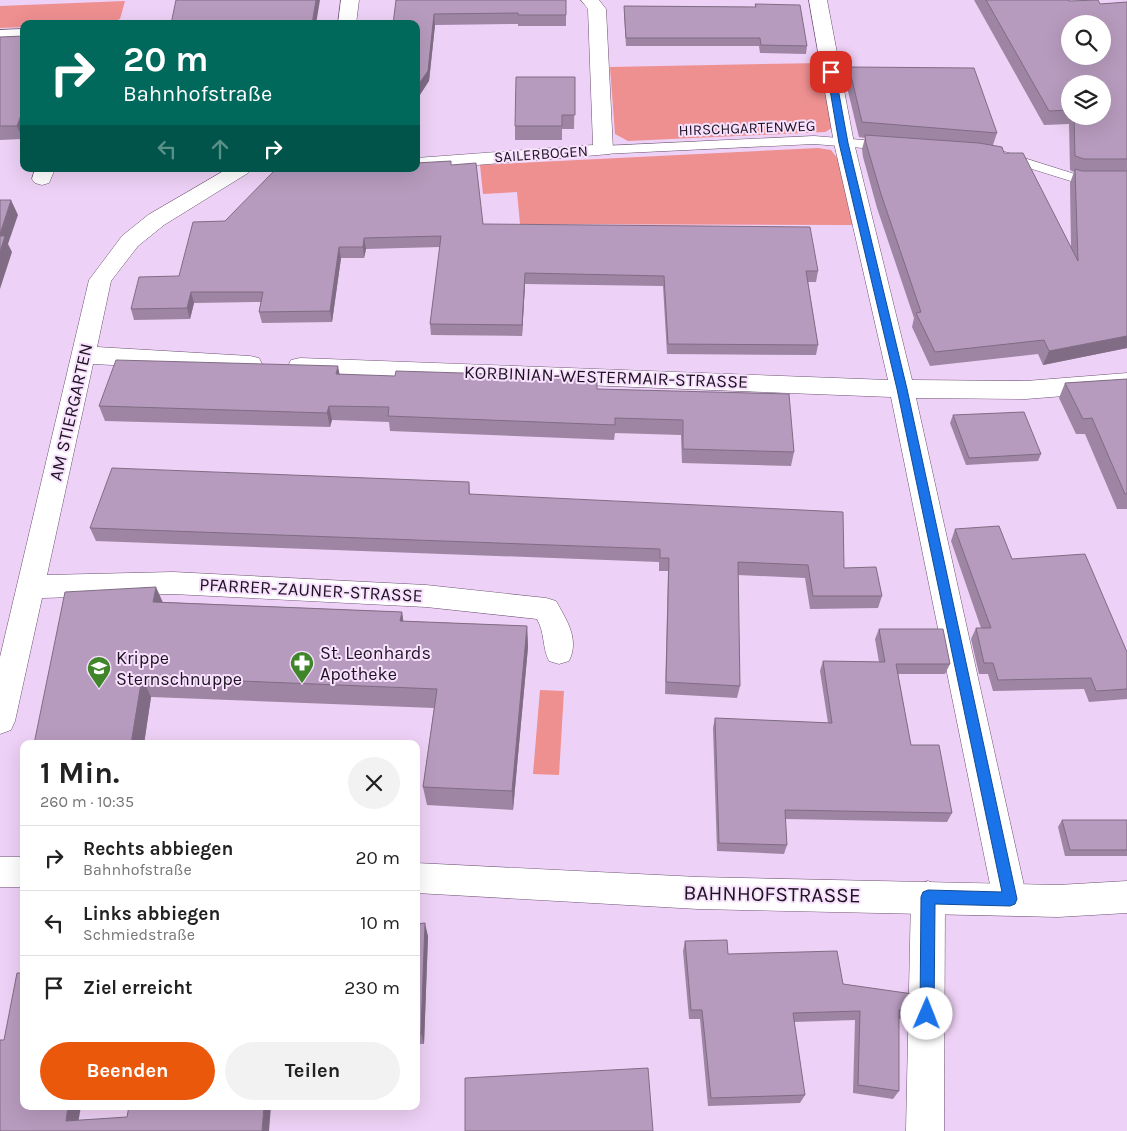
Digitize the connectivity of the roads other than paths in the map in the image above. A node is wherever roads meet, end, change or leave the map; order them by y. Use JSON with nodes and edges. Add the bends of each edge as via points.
{"nodes":[{"id":1,"x":350,"y":0,"type":"edge"},
{"id":2,"x":590,"y":0,"type":"edge"},
{"id":3,"x":818,"y":0,"type":"edge"},
{"id":4,"x":348,"y":20,"type":"edge"},
{"id":5,"x":0,"y":36,"type":"edge"},
{"id":6,"x":20,"y":36,"type":"edge"},
{"id":7,"x":844,"y":143,"type":"junction"},
{"id":8,"x":906,"y":147,"type":"edge"},
{"id":9,"x":603,"y":150,"type":"junction"},
{"id":10,"x":984,"y":153,"type":"edge"},
{"id":11,"x":420,"y":164,"type":"edge"},
{"id":12,"x":236,"y":172,"type":"edge"},
{"id":13,"x":1127,"y":179,"type":"edge"},
{"id":14,"x":84,"y":355,"type":"junction"},
{"id":15,"x":1127,"y":382,"type":"edge"},
{"id":16,"x":902,"y":389,"type":"junction"},
{"id":17,"x":30,"y":587,"type":"junction"},
{"id":18,"x":10,"y":625,"type":"edge"},
{"id":19,"x":559,"y":652,"type":"dead end"},
{"id":20,"x":0,"y":721,"type":"edge"},
{"id":21,"x":0,"y":872,"type":"edge"},
{"id":22,"x":20,"y":872,"type":"edge"},
{"id":23,"x":420,"y":878,"type":"edge"},
{"id":24,"x":928,"y":897,"type":"junction"},
{"id":25,"x":1127,"y":897,"type":"edge"},
{"id":26,"x":1010,"y":899,"type":"junction"},
{"id":27,"x":925,"y":1131,"type":"edge"}],
"edges":[{"from":1,"to":4,"type":"street"},
{"from":2,"to":9,"type":"street","name":"SAILERBOGEN","via":[[597,8]]},
{"from":3,"to":7,"type":"street"},
{"from":5,"to":6,"type":"street"},
{"from":7,"to":8,"type":"lane","name":"HIRSCHGARTENWEG"},
{"from":7,"to":9,"type":"lane","name":"HIRSCHGARTENWEG","via":[[814,140]]},
{"from":7,"to":16,"type":"street"},
{"from":9,"to":11,"type":"street","name":"SAILERBOGEN"},
{"from":10,"to":13,"type":"lane","via":[[1012,157],[1077,179]]},
{"from":12,"to":14,"type":"street","name":"AM STIERGARTEN","via":[[156,220],[130,241],[100,280]]},
{"from":14,"to":16,"type":"street","name":"KORBINIAN-WESTERMAIR-STRASSE"},
{"from":14,"to":17,"type":"street","name":"AM STIERGARTEN"},
{"from":15,"to":16,"type":"street","name":"KORBINIAN-WESTERMAIR-STRASSE","via":[[1026,390]]},
{"from":16,"to":26,"type":"street"},
{"from":17,"to":18,"type":"street","name":"AM STIERGARTEN"},
{"from":17,"to":19,"type":"street","name":"PFARRER-ZAUNER-STRASSE","via":[[182,584],[426,596],[546,609],[558,629]]},
{"from":18,"to":20,"type":"street","name":"AM STIERGARTEN"},
{"from":21,"to":22,"type":"street"},
{"from":23,"to":24,"type":"street","name":"BAHNHOFSTRASSE","via":[[698,893]]},
{"from":24,"to":26,"type":"street","name":"BAHNHOFSTRASSE"},
{"from":24,"to":27,"type":"street"},
{"from":25,"to":26,"type":"street","name":"BAHNHOFSTRASSE","via":[[1058,901]]}]}
